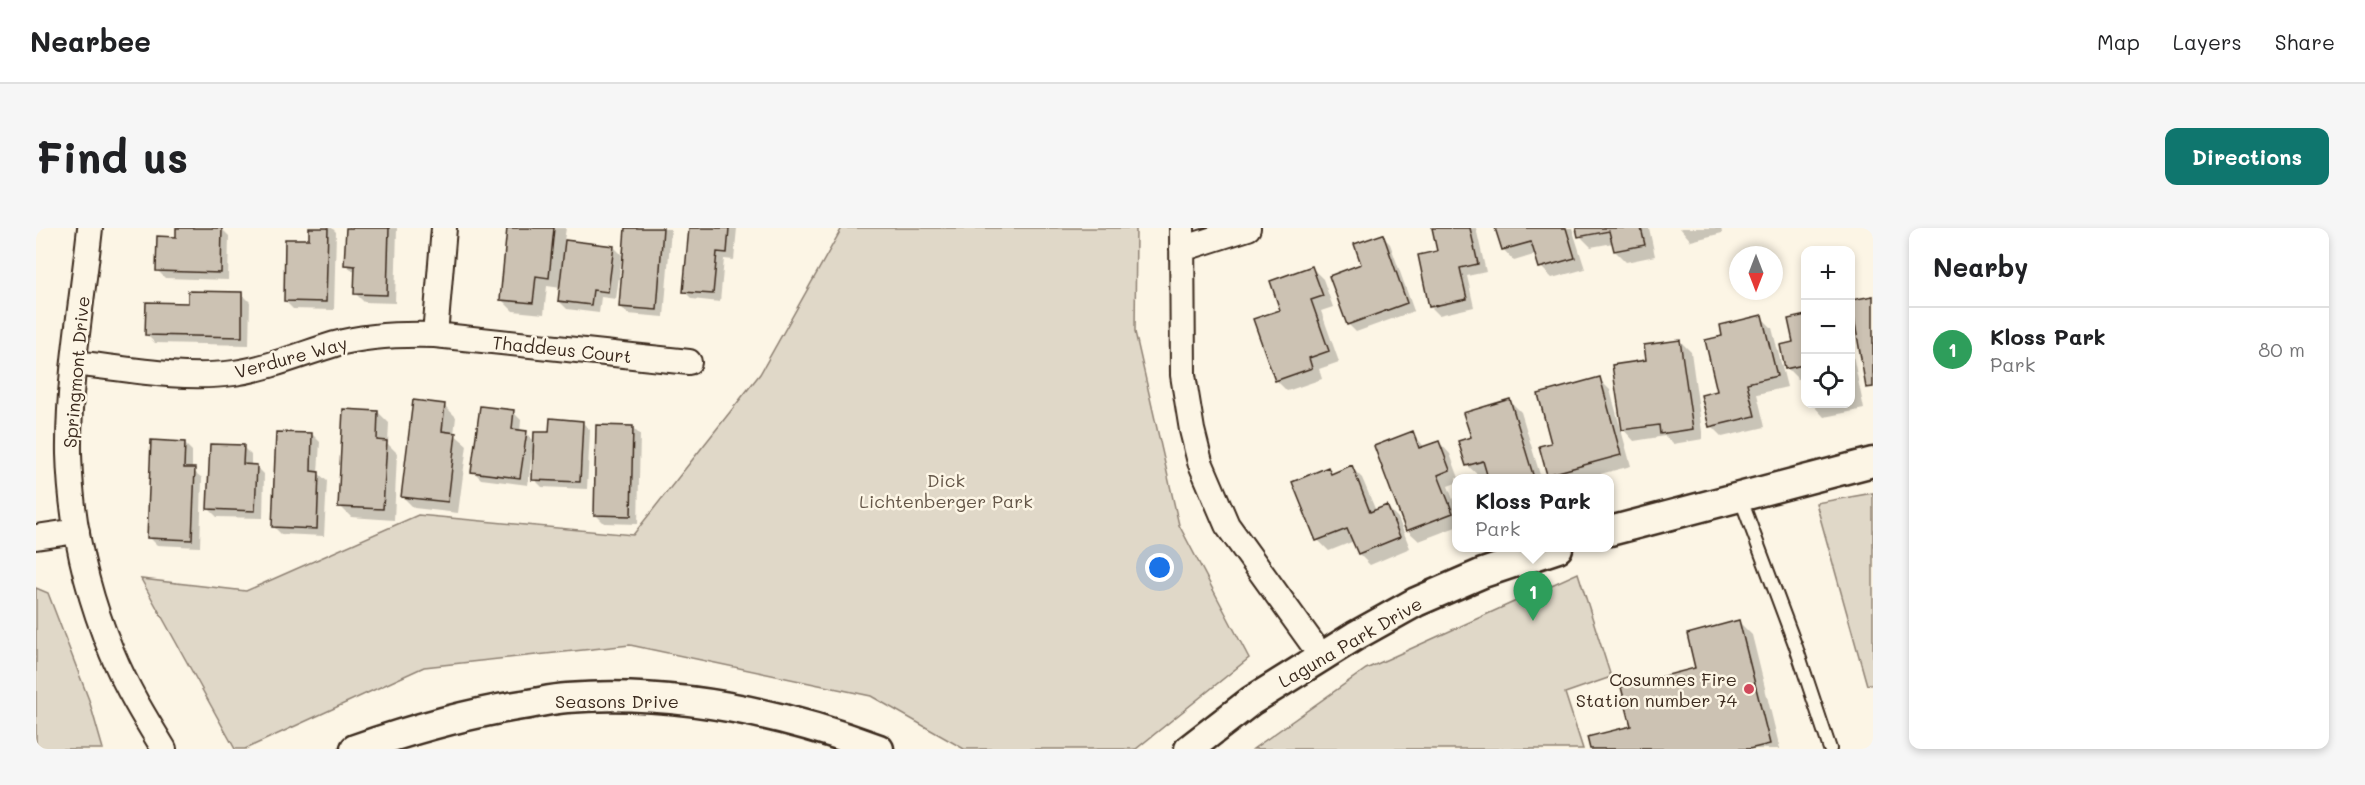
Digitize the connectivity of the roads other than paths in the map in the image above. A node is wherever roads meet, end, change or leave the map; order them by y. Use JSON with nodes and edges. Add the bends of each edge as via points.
{"nodes":[{"id":1,"x":90,"y":228,"type":"edge"},
{"id":2,"x":444,"y":228,"type":"edge"},
{"id":3,"x":1248,"y":228,"type":"edge"},
{"id":4,"x":1182,"y":238,"type":"edge"},
{"id":5,"x":435,"y":335,"type":"junction"},
{"id":6,"x":689,"y":362,"type":"dead end"},
{"id":7,"x":75,"y":363,"type":"junction"},
{"id":8,"x":1873,"y":462,"type":"edge"},
{"id":9,"x":1739,"y":496,"type":"junction"},
{"id":10,"x":1614,"y":530,"type":"edge"},
{"id":11,"x":77,"y":531,"type":"junction"},
{"id":12,"x":36,"y":537,"type":"edge"},
{"id":13,"x":1546,"y":552,"type":"edge"},
{"id":14,"x":1322,"y":657,"type":"junction"},
{"id":15,"x":164,"y":749,"type":"edge"},
{"id":16,"x":355,"y":749,"type":"edge"},
{"id":17,"x":879,"y":749,"type":"edge"},
{"id":18,"x":1189,"y":749,"type":"edge"},
{"id":19,"x":1830,"y":749,"type":"edge"}],
"edges":[{"from":1,"to":7,"type":"street","name":"Springmont Drive"},
{"from":2,"to":5,"type":"street"},
{"from":3,"to":4,"type":"street"},
{"from":4,"to":14,"type":"street","via":[[1183,375],[1200,462],[1227,525]]},
{"from":5,"to":6,"type":"street","name":"Thaddeus Court"},
{"from":5,"to":7,"type":"street","name":"Verdure Way","via":[[372,337],[234,373],[163,374]]},
{"from":7,"to":11,"type":"street","name":"Springmont Drive","via":[[69,454]]},
{"from":8,"to":9,"type":"street"},
{"from":9,"to":10,"type":"street"},
{"from":9,"to":19,"type":"lane"},
{"from":11,"to":12,"type":"street"},
{"from":11,"to":15,"type":"street","name":"Springmont Drive","via":[[87,579],[111,652]]},
{"from":13,"to":14,"type":"street","name":"Laguna Park Drive","via":[[1483,573],[1416,602]]},
{"from":14,"to":18,"type":"street","name":"Laguna Park Drive","via":[[1251,701]]},
{"from":16,"to":17,"type":"street","name":"Seasons Drive","via":[[425,726],[496,709],[567,698],[645,697],[754,711],[822,728]]}]}
